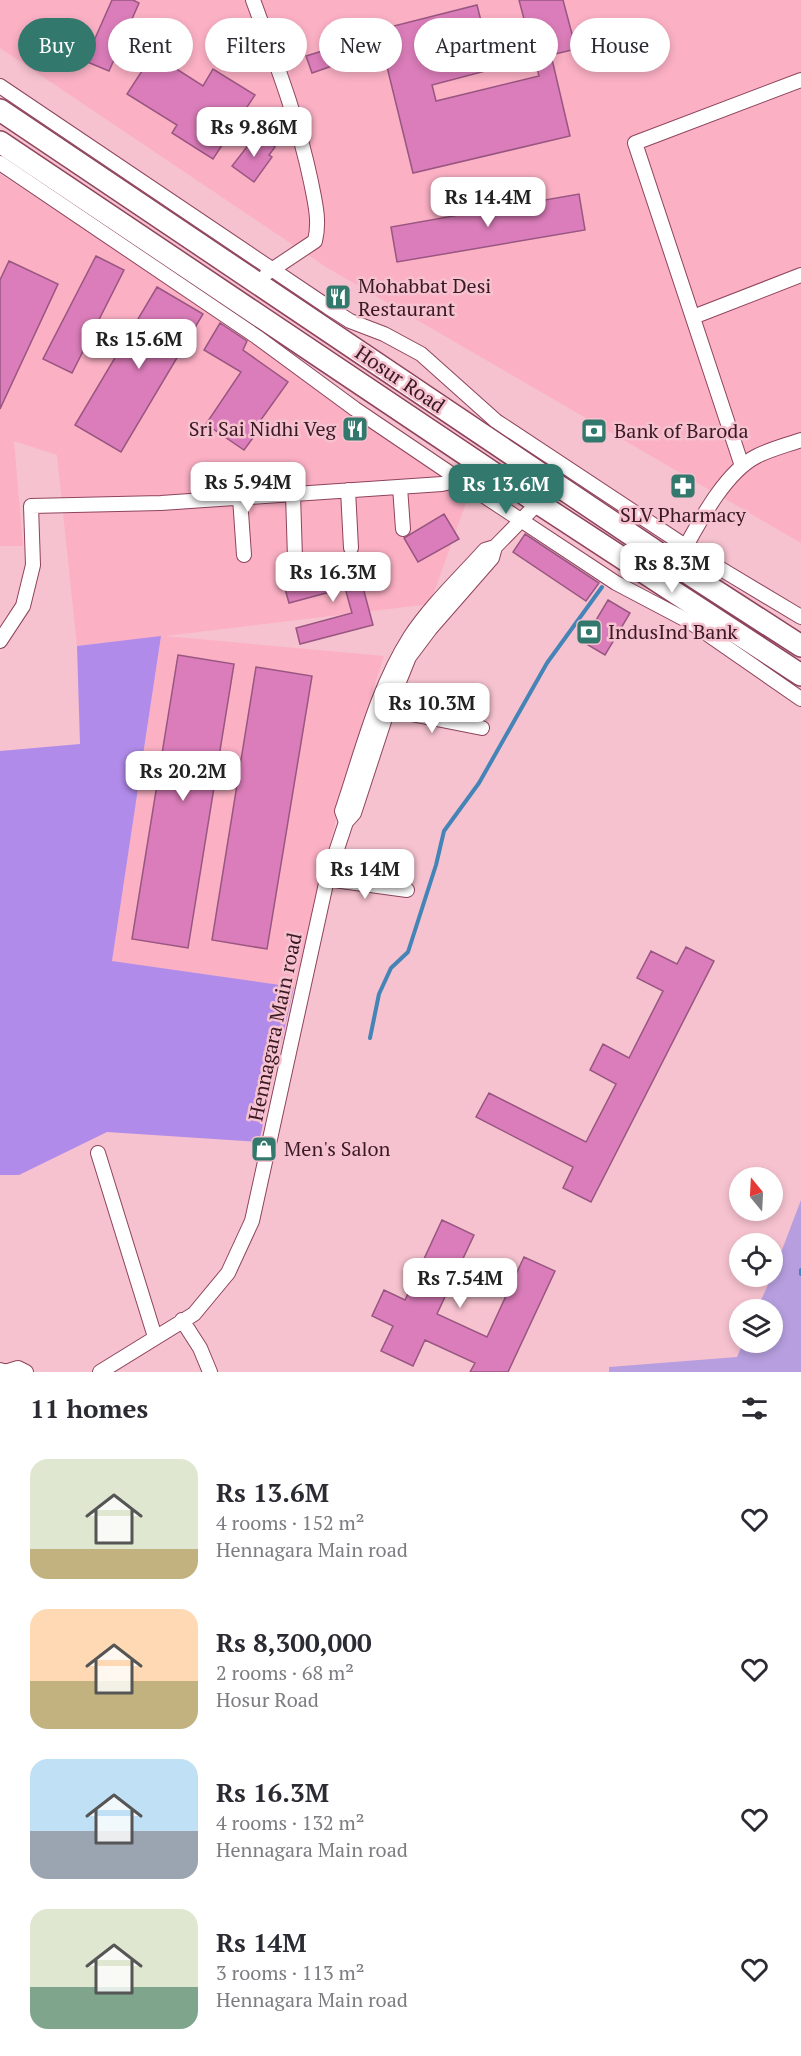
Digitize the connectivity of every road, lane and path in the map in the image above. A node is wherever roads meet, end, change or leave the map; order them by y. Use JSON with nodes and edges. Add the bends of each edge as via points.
{"nodes":[{"id":1,"x":253,"y":0,"type":"edge"},
{"id":2,"x":801,"y":80,"type":"edge"},
{"id":3,"x":0,"y":86,"type":"edge"},
{"id":4,"x":0,"y":110,"type":"edge"},
{"id":5,"x":0,"y":142,"type":"edge"},
{"id":6,"x":0,"y":163,"type":"edge"},
{"id":7,"x":801,"y":275,"type":"edge"},
{"id":8,"x":264,"y":276,"type":"junction"},
{"id":9,"x":693,"y":317,"type":"junction"},
{"id":10,"x":801,"y":440,"type":"edge"},
{"id":11,"x":742,"y":466,"type":"junction"},
{"id":12,"x":460,"y":480,"type":"junction"},
{"id":13,"x":400,"y":487,"type":"junction"},
{"id":14,"x":348,"y":490,"type":"junction"},
{"id":15,"x":293,"y":494,"type":"junction"},
{"id":16,"x":240,"y":498,"type":"junction"},
{"id":17,"x":538,"y":503,"type":"junction"},
{"id":18,"x":523,"y":520,"type":"junction"},
{"id":19,"x":403,"y":529,"type":"dead end"},
{"id":20,"x":686,"y":546,"type":"junction"},
{"id":21,"x":351,"y":548,"type":"dead end"},
{"id":22,"x":244,"y":555,"type":"dead end"},
{"id":23,"x":296,"y":558,"type":"dead end"},
{"id":24,"x":801,"y":617,"type":"edge"},
{"id":25,"x":0,"y":641,"type":"edge"},
{"id":26,"x":801,"y":646,"type":"edge"},
{"id":27,"x":801,"y":675,"type":"edge"},
{"id":28,"x":801,"y":699,"type":"edge"},
{"id":29,"x":383,"y":708,"type":"junction"},
{"id":30,"x":482,"y":728,"type":"dead end"},
{"id":31,"x":327,"y":879,"type":"junction"},
{"id":32,"x":407,"y":890,"type":"dead end"},
{"id":33,"x":98,"y":1153,"type":"dead end"},
{"id":34,"x":182,"y":1320,"type":"junction"},
{"id":35,"x":155,"y":1337,"type":"junction"},
{"id":36,"x":0,"y":1371,"type":"edge"},
{"id":37,"x":26,"y":1372,"type":"edge"},
{"id":38,"x":100,"y":1372,"type":"edge"},
{"id":39,"x":210,"y":1372,"type":"edge"}],
"edges":[{"from":1,"to":8,"type":"street","via":[[291,104],[318,228],[315,241]]},
{"from":2,"to":9,"type":"street","via":[[635,143]]},
{"from":3,"to":8,"type":"street"},
{"from":4,"to":8,"type":"highway","name":"Hosur Road"},
{"from":5,"to":17,"type":"highway","name":"Hosur Road"},
{"from":6,"to":12,"type":"street"},
{"from":7,"to":9,"type":"street"},
{"from":8,"to":20,"type":"street","via":[[421,354],[496,421]]},
{"from":8,"to":26,"type":"highway","name":"Hosur Road","via":[[694,578]]},
{"from":9,"to":11,"type":"street"},
{"from":10,"to":11,"type":"street"},
{"from":11,"to":20,"type":"street","via":[[702,517]]},
{"from":12,"to":13,"type":"street"},
{"from":12,"to":18,"type":"street"},
{"from":13,"to":14,"type":"street"},
{"from":13,"to":19,"type":"street"},
{"from":14,"to":15,"type":"street"},
{"from":14,"to":21,"type":"street"},
{"from":15,"to":16,"type":"street"},
{"from":15,"to":23,"type":"street"},
{"from":16,"to":22,"type":"street"},
{"from":16,"to":25,"type":"street","via":[[31,506],[33,565],[23,606]]},
{"from":17,"to":18,"type":"street","name":"Hennagara Main road"},
{"from":17,"to":27,"type":"highway","name":"Hosur Road"},
{"from":18,"to":28,"type":"street","via":[[616,583],[690,622]]},
{"from":18,"to":29,"type":"street","name":"Hennagara Main road","via":[[495,547],[492,558],[415,648]]},
{"from":20,"to":24,"type":"street"},
{"from":29,"to":30,"type":"street"},
{"from":29,"to":31,"type":"street","name":"Hennagara Main road","via":[[354,813],[346,822]]},
{"from":31,"to":32,"type":"street"},
{"from":31,"to":34,"type":"street","name":"Hennagara Main road","via":[[252,1221],[228,1273],[194,1314]]},
{"from":33,"to":35,"type":"street"},
{"from":34,"to":35,"type":"street","name":"Hennagara Main road"},
{"from":34,"to":39,"type":"street"},
{"from":35,"to":38,"type":"street","name":"Hennagara Main road"},
{"from":36,"to":37,"type":"street","via":[[18,1368]]}]}
